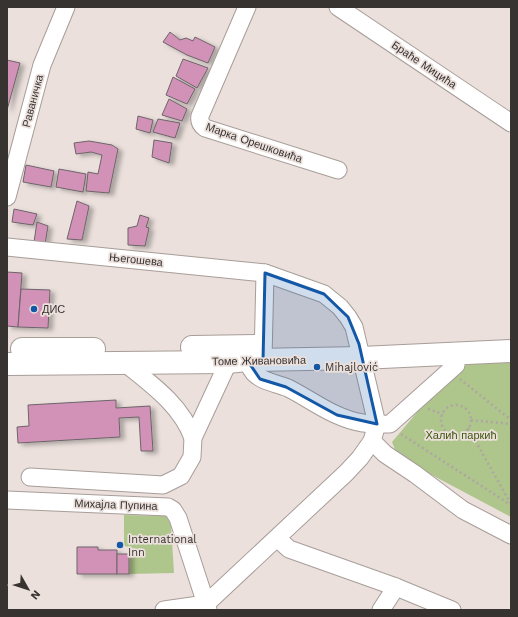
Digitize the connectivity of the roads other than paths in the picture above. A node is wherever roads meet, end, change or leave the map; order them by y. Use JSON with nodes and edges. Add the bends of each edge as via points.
{"nodes":[{"id":1,"x":66,"y":7,"type":"edge"},
{"id":2,"x":247,"y":7,"type":"edge"},
{"id":3,"x":338,"y":7,"type":"edge"},
{"id":4,"x":511,"y":123,"type":"edge"},
{"id":5,"x":338,"y":170,"type":"dead end"},
{"id":6,"x":7,"y":197,"type":"edge"},
{"id":7,"x":7,"y":247,"type":"edge"},
{"id":8,"x":265,"y":274,"type":"junction"},
{"id":9,"x":511,"y":338,"type":"edge"},
{"id":10,"x":7,"y":349,"type":"edge"},
{"id":11,"x":360,"y":351,"type":"junction"},
{"id":12,"x":511,"y":351,"type":"edge"},
{"id":13,"x":247,"y":354,"type":"junction"},
{"id":14,"x":125,"y":362,"type":"junction"},
{"id":15,"x":7,"y":364,"type":"edge"},
{"id":16,"x":453,"y":368,"type":"road end"},
{"id":17,"x":384,"y":424,"type":"junction"},
{"id":18,"x":193,"y":438,"type":"junction"},
{"id":19,"x":372,"y":441,"type":"junction"},
{"id":20,"x":30,"y":477,"type":"dead end"},
{"id":21,"x":7,"y":500,"type":"edge"},
{"id":22,"x":511,"y":535,"type":"edge"},
{"id":23,"x":278,"y":539,"type":"junction"},
{"id":24,"x":396,"y":587,"type":"junction"},
{"id":25,"x":207,"y":607,"type":"edge"},
{"id":26,"x":164,"y":610,"type":"edge"},
{"id":27,"x":381,"y":610,"type":"edge"},
{"id":28,"x":452,"y":610,"type":"edge"}],
"edges":[{"from":1,"to":6,"type":"street","name":"Раваничка","via":[[42,65]]},
{"from":2,"to":5,"type":"street","name":"Марка Орешковића","via":[[199,120],[205,128]]},
{"from":3,"to":4,"type":"street","name":"Браће Мицића"},
{"from":7,"to":8,"type":"street","name":"Његошева"},
{"from":8,"to":11,"type":"street","name":"Његошева","via":[[315,290],[332,299],[354,327]]},
{"from":8,"to":13,"type":"street"},
{"from":9,"to":11,"type":"main road","name":"Томе Живановића"},
{"from":10,"to":13,"type":"main road","name":"Томе Живановића"},
{"from":11,"to":12,"type":"main road","name":"Томе Живановића"},
{"from":11,"to":13,"type":"main road","name":"Томе Живановића"},
{"from":11,"to":17,"type":"street","name":"Његошева"},
{"from":13,"to":14,"type":"main road","name":"Томе Живановића"},
{"from":13,"to":17,"type":"street","via":[[252,370],[260,379],[286,387],[337,415],[362,423]]},
{"from":13,"to":18,"type":"street"},
{"from":14,"to":15,"type":"main road","name":"Томе Живановића"},
{"from":14,"to":18,"type":"street","via":[[166,395],[190,428]]},
{"from":16,"to":17,"type":"street"},
{"from":17,"to":19,"type":"street"},
{"from":18,"to":20,"type":"street","via":[[192,457],[181,476],[163,485]]},
{"from":19,"to":22,"type":"street","via":[[385,454],[463,510]]},
{"from":19,"to":23,"type":"street","via":[[346,473]]},
{"from":21,"to":25,"type":"street","name":"Михајла Пупина","via":[[168,507],[178,518]]},
{"from":23,"to":24,"type":"street","via":[[289,549]]},
{"from":23,"to":25,"type":"street"},
{"from":24,"to":27,"type":"street"},
{"from":24,"to":28,"type":"street"},
{"from":25,"to":26,"type":"street"}]}
